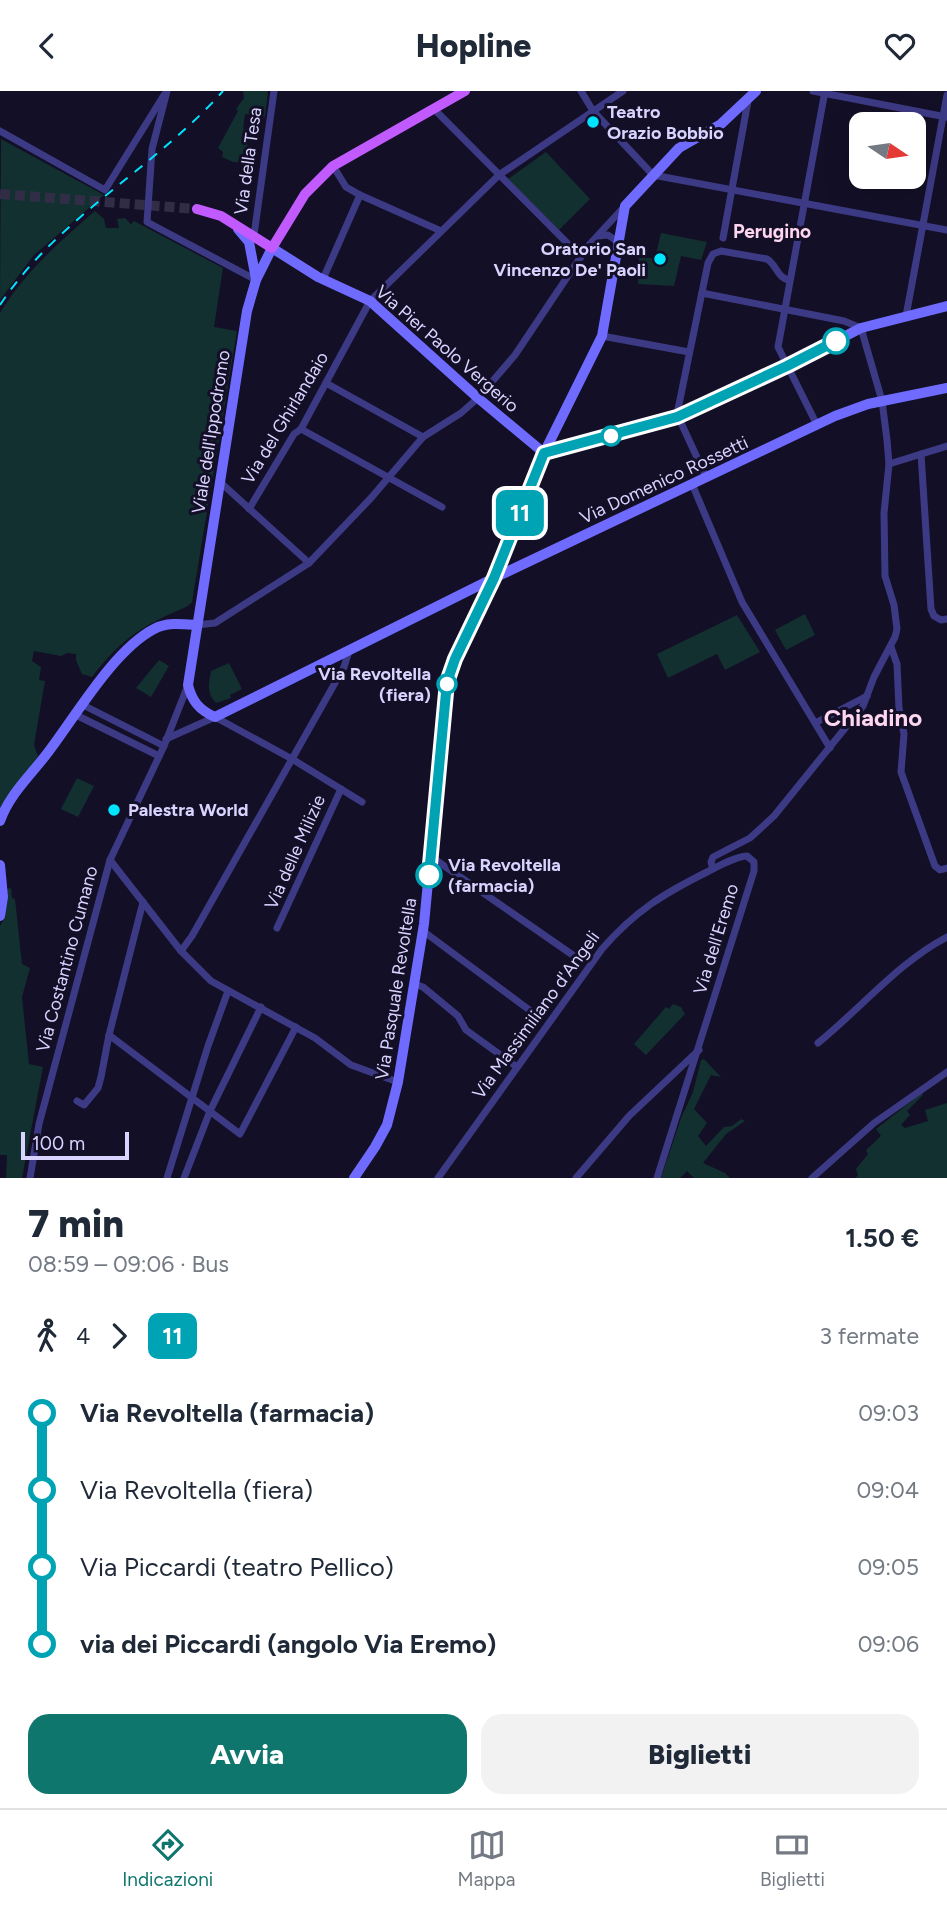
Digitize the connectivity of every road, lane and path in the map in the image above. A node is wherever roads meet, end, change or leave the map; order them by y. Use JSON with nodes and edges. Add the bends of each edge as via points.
{"nodes":[{"id":1,"x":167,"y":91,"type":"edge"},
{"id":2,"x":274,"y":91,"type":"edge"},
{"id":3,"x":465,"y":91,"type":"edge"},
{"id":4,"x":581,"y":91,"type":"edge"},
{"id":5,"x":623,"y":91,"type":"edge"},
{"id":6,"x":756,"y":91,"type":"edge"},
{"id":7,"x":813,"y":91,"type":"edge"},
{"id":8,"x":825,"y":92,"type":"edge"},
{"id":9,"x":947,"y":95,"type":"edge"},
{"id":10,"x":748,"y":101,"type":"junction"},
{"id":11,"x":434,"y":109,"type":"junction"},
{"id":12,"x":593,"y":111,"type":"junction"},
{"id":13,"x":945,"y":116,"type":"edge"},
{"id":14,"x":0,"y":131,"type":"edge"},
{"id":15,"x":333,"y":166,"type":"junction"},
{"id":16,"x":499,"y":175,"type":"junction"},
{"id":17,"x":653,"y":175,"type":"junction"},
{"id":18,"x":732,"y":190,"type":"junction"},
{"id":19,"x":360,"y":195,"type":"junction"},
{"id":20,"x":804,"y":203,"type":"junction"},
{"id":21,"x":625,"y":206,"type":"junction"},
{"id":22,"x":197,"y":209,"type":"tunnel mouth"},
{"id":23,"x":221,"y":216,"type":"junction"},
{"id":24,"x":923,"y":226,"type":"junction"},
{"id":25,"x":947,"y":230,"type":"edge"},
{"id":26,"x":441,"y":231,"type":"junction"},
{"id":27,"x":254,"y":236,"type":"junction"},
{"id":28,"x":598,"y":236,"type":"junction"},
{"id":29,"x":723,"y":238,"type":"dead end"},
{"id":30,"x":618,"y":242,"type":"junction"},
{"id":31,"x":272,"y":248,"type":"junction"},
{"id":32,"x":581,"y":257,"type":"junction"},
{"id":33,"x":323,"y":279,"type":"junction"},
{"id":34,"x":256,"y":280,"type":"junction"},
{"id":35,"x":789,"y":280,"type":"junction"},
{"id":36,"x":702,"y":293,"type":"junction"},
{"id":37,"x":370,"y":301,"type":"junction"},
{"id":38,"x":947,"y":306,"type":"edge"},
{"id":39,"x":784,"y":309,"type":"junction"},
{"id":40,"x":906,"y":316,"type":"junction"},
{"id":41,"x":861,"y":328,"type":"junction"},
{"id":42,"x":602,"y":336,"type":"junction"},
{"id":43,"x":689,"y":352,"type":"junction"},
{"id":44,"x":787,"y":366,"type":"junction"},
{"id":45,"x":326,"y":383,"type":"junction"},
{"id":46,"x":947,"y":388,"type":"edge"},
{"id":47,"x":478,"y":398,"type":"junction"},
{"id":48,"x":881,"y":401,"type":"junction"},
{"id":49,"x":677,"y":417,"type":"junction"},
{"id":50,"x":817,"y":425,"type":"junction"},
{"id":51,"x":301,"y":429,"type":"junction"},
{"id":52,"x":423,"y":437,"type":"junction"},
{"id":53,"x":947,"y":446,"type":"edge"},
{"id":54,"x":544,"y":453,"type":"junction"},
{"id":55,"x":921,"y":454,"type":"junction"},
{"id":56,"x":889,"y":464,"type":"junction"},
{"id":57,"x":388,"y":476,"type":"junction"},
{"id":58,"x":706,"y":477,"type":"junction"},
{"id":59,"x":219,"y":481,"type":"junction"},
{"id":60,"x":692,"y":484,"type":"junction"},
{"id":61,"x":442,"y":507,"type":"dead end"},
{"id":62,"x":249,"y":509,"type":"junction"},
{"id":63,"x":508,"y":544,"type":"junction"},
{"id":64,"x":527,"y":562,"type":"junction"},
{"id":65,"x":309,"y":563,"type":"junction"},
{"id":66,"x":494,"y":578,"type":"junction"},
{"id":67,"x":947,"y":619,"type":"edge"},
{"id":68,"x":197,"y":625,"type":"junction"},
{"id":69,"x":891,"y":646,"type":"junction"},
{"id":70,"x":349,"y":651,"type":"junction"},
{"id":71,"x":187,"y":685,"type":"junction"},
{"id":72,"x":868,"y":696,"type":"junction"},
{"id":73,"x":83,"y":705,"type":"junction"},
{"id":74,"x":76,"y":715,"type":"junction"},
{"id":75,"x":215,"y":717,"type":"junction"},
{"id":76,"x":817,"y":722,"type":"junction"},
{"id":77,"x":165,"y":742,"type":"junction"},
{"id":78,"x":830,"y":748,"type":"junction"},
{"id":79,"x":159,"y":756,"type":"junction"},
{"id":80,"x":292,"y":759,"type":"junction"},
{"id":81,"x":341,"y":789,"type":"junction"},
{"id":82,"x":362,"y":802,"type":"dead end"},
{"id":83,"x":0,"y":821,"type":"edge"},
{"id":84,"x":430,"y":856,"type":"junction"},
{"id":85,"x":110,"y":860,"type":"junction"},
{"id":86,"x":0,"y":866,"type":"edge"},
{"id":87,"x":947,"y":868,"type":"edge"},
{"id":88,"x":713,"y":869,"type":"junction"},
{"id":89,"x":143,"y":902,"type":"junction"},
{"id":90,"x":0,"y":916,"type":"edge"},
{"id":91,"x":277,"y":928,"type":"dead end"},
{"id":92,"x":423,"y":931,"type":"junction"},
{"id":93,"x":947,"y":937,"type":"edge"},
{"id":94,"x":181,"y":951,"type":"junction"},
{"id":95,"x":577,"y":958,"type":"dead end"},
{"id":96,"x":414,"y":984,"type":"junction"},
{"id":97,"x":228,"y":991,"type":"junction"},
{"id":98,"x":261,"y":1007,"type":"junction"},
{"id":99,"x":296,"y":1027,"type":"junction"},
{"id":100,"x":524,"y":1031,"type":"dead end"},
{"id":101,"x":109,"y":1035,"type":"junction"},
{"id":102,"x":818,"y":1043,"type":"dead end"},
{"id":103,"x":699,"y":1050,"type":"junction"},
{"id":104,"x":517,"y":1067,"type":"junction"},
{"id":105,"x":947,"y":1072,"type":"edge"},
{"id":106,"x":398,"y":1082,"type":"junction"},
{"id":107,"x":192,"y":1098,"type":"junction"},
{"id":108,"x":77,"y":1101,"type":"dead end"},
{"id":109,"x":210,"y":1111,"type":"junction"},
{"id":110,"x":30,"y":1178,"type":"edge"},
{"id":111,"x":167,"y":1178,"type":"edge"},
{"id":112,"x":184,"y":1178,"type":"edge"},
{"id":113,"x":354,"y":1178,"type":"edge"},
{"id":114,"x":438,"y":1178,"type":"edge"},
{"id":115,"x":576,"y":1178,"type":"edge"},
{"id":116,"x":657,"y":1178,"type":"edge"},
{"id":117,"x":812,"y":1178,"type":"edge"}],
"edges":[{"from":1,"to":14,"type":"street","via":[[105,190]]},
{"from":1,"to":34,"type":"street","via":[[152,149],[147,222]]},
{"from":2,"to":27,"type":"street","name":"Via della Tesa"},
{"from":3,"to":11,"type":"main road"},
{"from":4,"to":12,"type":"street"},
{"from":5,"to":12,"type":"street","name":"Via del Ghirlandaio"},
{"from":6,"to":10,"type":"main road"},
{"from":7,"to":8,"type":"street"},
{"from":8,"to":13,"type":"street"},
{"from":8,"to":20,"type":"street"},
{"from":9,"to":13,"type":"street"},
{"from":10,"to":17,"type":"main road","via":[[722,124],[679,148]]},
{"from":10,"to":18,"type":"street"},
{"from":11,"to":15,"type":"main road"},
{"from":11,"to":16,"type":"street"},
{"from":12,"to":16,"type":"street","name":"Via del Ghirlandaio"},
{"from":12,"to":17,"type":"street"},
{"from":13,"to":24,"type":"street"},
{"from":15,"to":19,"type":"street","via":[[346,187]]},
{"from":15,"to":31,"type":"main road","via":[[305,194]]},
{"from":16,"to":26,"type":"street","name":"Via del Ghirlandaio"},
{"from":16,"to":32,"type":"street"},
{"from":17,"to":18,"type":"street"},
{"from":17,"to":21,"type":"main road"},
{"from":18,"to":20,"type":"street"},
{"from":18,"to":29,"type":"street"},
{"from":19,"to":26,"type":"street"},
{"from":19,"to":33,"type":"street"},
{"from":20,"to":24,"type":"street"},
{"from":20,"to":35,"type":"street"},
{"from":21,"to":28,"type":"street"},
{"from":21,"to":30,"type":"main road","name":"Via Pasquale Revoltella"},
{"from":22,"to":23,"type":"main road"},
{"from":23,"to":27,"type":"main road"},
{"from":23,"to":34,"type":"main road","via":[[249,242]]},
{"from":24,"to":25,"type":"street"},
{"from":24,"to":40,"type":"street"},
{"from":26,"to":37,"type":"street","name":"Via del Ghirlandaio"},
{"from":27,"to":31,"type":"main road"},
{"from":28,"to":30,"type":"street","via":[[608,235]]},
{"from":28,"to":32,"type":"street"},
{"from":30,"to":42,"type":"main road","name":"Via Pasquale Revoltella"},
{"from":31,"to":33,"type":"main road","name":"Via Pier Paolo Vergerio"},
{"from":31,"to":34,"type":"main road","name":"Viale dell'Ippodromo"},
{"from":32,"to":47,"type":"street","via":[[515,355]]},
{"from":33,"to":37,"type":"main road","name":"Via Pier Paolo Vergerio"},
{"from":34,"to":59,"type":"main road","name":"Viale dell'Ippodromo"},
{"from":35,"to":36,"type":"street","via":[[782,278],[771,261],[721,251],[708,263]]},
{"from":35,"to":39,"type":"street"},
{"from":36,"to":39,"type":"street"},
{"from":36,"to":43,"type":"street"},
{"from":37,"to":45,"type":"street","name":"Via del Ghirlandaio"},
{"from":37,"to":47,"type":"main road","name":"Via Pier Paolo Vergerio"},
{"from":38,"to":40,"type":"main road"},
{"from":39,"to":41,"type":"street"},
{"from":39,"to":44,"type":"street","via":[[778,347]]},
{"from":40,"to":41,"type":"main road"},
{"from":41,"to":44,"type":"main road"},
{"from":41,"to":48,"type":"street","name":"Via dell'Eremo"},
{"from":42,"to":43,"type":"street"},
{"from":42,"to":54,"type":"main road","name":"Via Pasquale Revoltella"},
{"from":43,"to":49,"type":"street"},
{"from":44,"to":49,"type":"main road"},
{"from":44,"to":50,"type":"street"},
{"from":45,"to":51,"type":"street","name":"Via del Ghirlandaio"},
{"from":45,"to":52,"type":"street"},
{"from":46,"to":48,"type":"main road","name":"Via Domenico Rossetti"},
{"from":47,"to":52,"type":"street"},
{"from":47,"to":54,"type":"main road","name":"Via Pier Paolo Vergerio"},
{"from":48,"to":50,"type":"main road","name":"Via Domenico Rossetti"},
{"from":48,"to":56,"type":"street","name":"Via dell'Eremo"},
{"from":49,"to":54,"type":"main road"},
{"from":49,"to":58,"type":"street"},
{"from":50,"to":58,"type":"main road","name":"Via Domenico Rossetti"},
{"from":51,"to":57,"type":"street"},
{"from":51,"to":62,"type":"street","name":"Via del Ghirlandaio"},
{"from":52,"to":57,"type":"street"},
{"from":53,"to":55,"type":"street"},
{"from":54,"to":63,"type":"main road","name":"Via Pasquale Revoltella"},
{"from":55,"to":56,"type":"street"},
{"from":55,"to":67,"type":"street","via":[[931,609],[934,616]]},
{"from":56,"to":69,"type":"street","name":"Via dell'Eremo","via":[[885,576],[897,629]]},
{"from":57,"to":61,"type":"street"},
{"from":57,"to":65,"type":"street"},
{"from":58,"to":60,"type":"main road","name":"Via Domenico Rossetti"},
{"from":59,"to":62,"type":"street"},
{"from":59,"to":68,"type":"main road","name":"Viale dell'Ippodromo"},
{"from":60,"to":64,"type":"main road","name":"Via Domenico Rossetti"},
{"from":60,"to":76,"type":"street","via":[[741,602]]},
{"from":62,"to":65,"type":"street"},
{"from":63,"to":64,"type":"main road","via":[[512,557]]},
{"from":63,"to":66,"type":"main road","name":"Via Pasquale Revoltella"},
{"from":64,"to":66,"type":"main road","name":"Via Domenico Rossetti"},
{"from":65,"to":68,"type":"street","via":[[215,623]]},
{"from":66,"to":70,"type":"main road","name":"Via Domenico Rossetti"},
{"from":66,"to":84,"type":"main road","name":"Via Pasquale Revoltella","via":[[447,682]]},
{"from":68,"to":71,"type":"main road","name":"Viale dell'Ippodromo"},
{"from":68,"to":73,"type":"main road","via":[[161,626],[145,635],[102,678]]},
{"from":69,"to":72,"type":"street","name":"Via dell'Eremo"},
{"from":69,"to":87,"type":"street","via":[[904,734],[901,772],[935,866]]},
{"from":70,"to":75,"type":"main road","name":"Via Domenico Rossetti"},
{"from":70,"to":80,"type":"street"},
{"from":71,"to":75,"type":"main road","via":[[197,706]]},
{"from":71,"to":77,"type":"street","name":"Via Costantino Cumano"},
{"from":72,"to":76,"type":"street"},
{"from":72,"to":78,"type":"street","name":"Via dell'Eremo"},
{"from":73,"to":74,"type":"main road"},
{"from":73,"to":77,"type":"street"},
{"from":74,"to":79,"type":"street"},
{"from":74,"to":83,"type":"main road","via":[[10,799]]},
{"from":75,"to":77,"type":"street"},
{"from":75,"to":80,"type":"street","name":"Via delle Milizie"},
{"from":76,"to":78,"type":"street"},
{"from":77,"to":79,"type":"street","name":"Via Costantino Cumano"},
{"from":78,"to":88,"type":"street","name":"Via dell'Eremo","via":[[759,832],[713,857]]},
{"from":79,"to":85,"type":"street","name":"Via Costantino Cumano"},
{"from":80,"to":81,"type":"street","name":"Via delle Milizie"},
{"from":80,"to":94,"type":"street"},
{"from":81,"to":82,"type":"street","name":"Via delle Milizie"},
{"from":81,"to":91,"type":"street","name":"Via delle Milizie"},
{"from":84,"to":92,"type":"main road","name":"Via Pasquale Revoltella"},
{"from":84,"to":95,"type":"street"},
{"from":85,"to":89,"type":"street"},
{"from":85,"to":110,"type":"street","name":"Via Costantino Cumano","via":[[39,1123]]},
{"from":86,"to":90,"type":"main road"},
{"from":88,"to":103,"type":"street","name":"Via dell'Eremo","via":[[747,856],[755,866]]},
{"from":88,"to":104,"type":"street","name":"Via Massimiliano d'Angeli","via":[[653,900],[618,931]]},
{"from":89,"to":94,"type":"street"},
{"from":89,"to":101,"type":"street"},
{"from":92,"to":96,"type":"main road","name":"Via Pasquale Revoltella"},
{"from":92,"to":100,"type":"street","via":[[536,1015]]},
{"from":93,"to":102,"type":"street","via":[[922,950]]},
{"from":94,"to":97,"type":"street"},
{"from":96,"to":104,"type":"street"},
{"from":96,"to":106,"type":"main road","name":"Via Pasquale Revoltella"},
{"from":97,"to":98,"type":"street"},
{"from":97,"to":107,"type":"street"},
{"from":98,"to":99,"type":"street"},
{"from":98,"to":109,"type":"street"},
{"from":99,"to":106,"type":"street","via":[[351,1065]]},
{"from":99,"to":109,"type":"street","via":[[240,1135]]},
{"from":101,"to":107,"type":"street"},
{"from":101,"to":108,"type":"street","via":[[97,1088],[84,1105]]},
{"from":103,"to":115,"type":"street","via":[[629,1116]]},
{"from":103,"to":116,"type":"street","name":"Via dell'Eremo"},
{"from":104,"to":114,"type":"street","name":"Via Massimiliano d'Angeli"},
{"from":105,"to":117,"type":"street","via":[[874,1123]]},
{"from":106,"to":113,"type":"main road","name":"Via Pasquale Revoltella","via":[[387,1125]]},
{"from":107,"to":109,"type":"street"},
{"from":107,"to":111,"type":"street"},
{"from":109,"to":112,"type":"street"}]}
